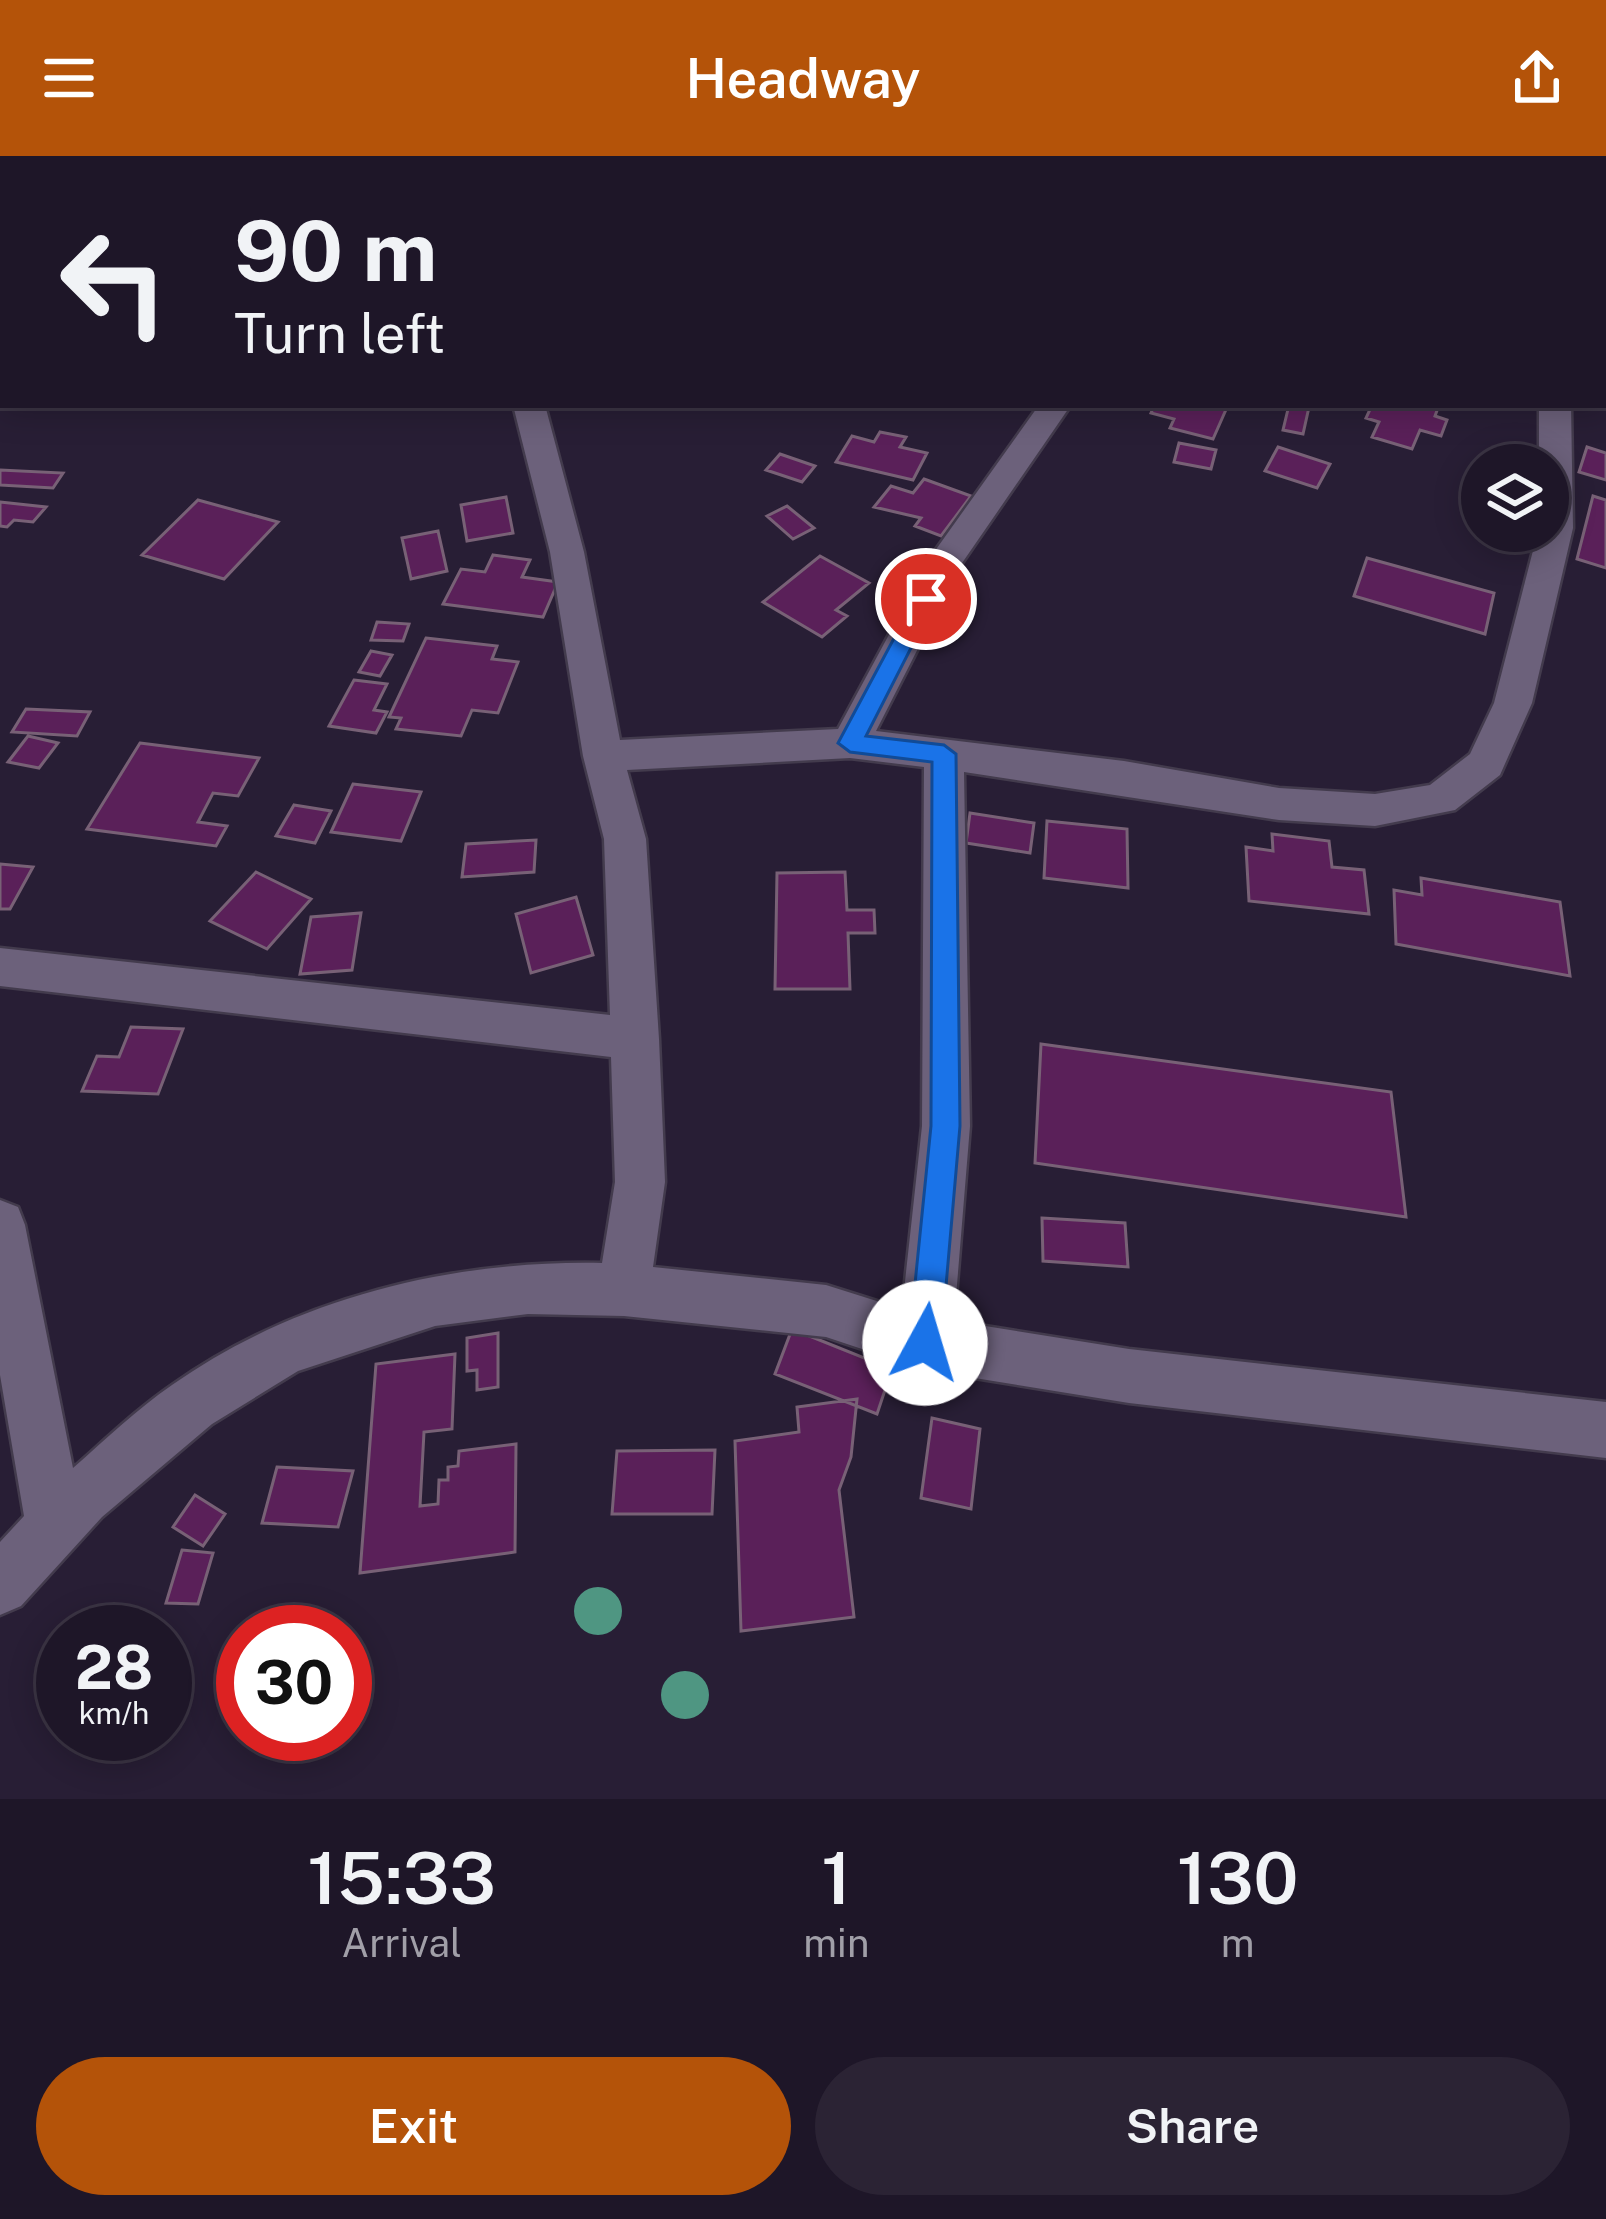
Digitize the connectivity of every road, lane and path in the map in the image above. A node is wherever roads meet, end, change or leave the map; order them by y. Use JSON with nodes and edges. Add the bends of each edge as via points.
{"nodes":[{"id":1,"x":530,"y":408,"type":"edge"},
{"id":2,"x":1053,"y":408,"type":"edge"},
{"id":3,"x":1555,"y":408,"type":"edge"},
{"id":4,"x":850,"y":743,"type":"junction"},
{"id":5,"x":944,"y":754,"type":"junction"},
{"id":6,"x":603,"y":757,"type":"junction"},
{"id":7,"x":0,"y":967,"type":"edge"},
{"id":8,"x":636,"y":1039,"type":"junction"},
{"id":9,"x":0,"y":1225,"type":"edge"},
{"id":10,"x":624,"y":1290,"type":"junction"},
{"id":11,"x":925,"y":1343,"type":"junction"},
{"id":12,"x":1606,"y":1430,"type":"edge"},
{"id":13,"x":55,"y":1527,"type":"junction"},
{"id":14,"x":0,"y":1585,"type":"edge"}],
"edges":[{"from":1,"to":6,"type":"street","via":[[567,552]]},
{"from":2,"to":4,"type":"street","via":[[944,562]]},
{"from":3,"to":5,"type":"street","via":[[1556,528],[1513,703],[1486,764],[1442,799],[1335,809]]},
{"from":4,"to":5,"type":"street"},
{"from":4,"to":6,"type":"street"},
{"from":5,"to":11,"type":"street","via":[[946,1126]]},
{"from":6,"to":8,"type":"street","via":[[625,839]]},
{"from":7,"to":8,"type":"street"},
{"from":8,"to":10,"type":"street","via":[[640,1183]]},
{"from":9,"to":13,"type":"street"},
{"from":10,"to":11,"type":"street","via":[[826,1311]]},
{"from":10,"to":13,"type":"street","via":[[528,1288],[435,1300],[285,1348],[191,1404]]},
{"from":11,"to":12,"type":"street","via":[[1129,1376]]},
{"from":13,"to":14,"type":"street"}]}
